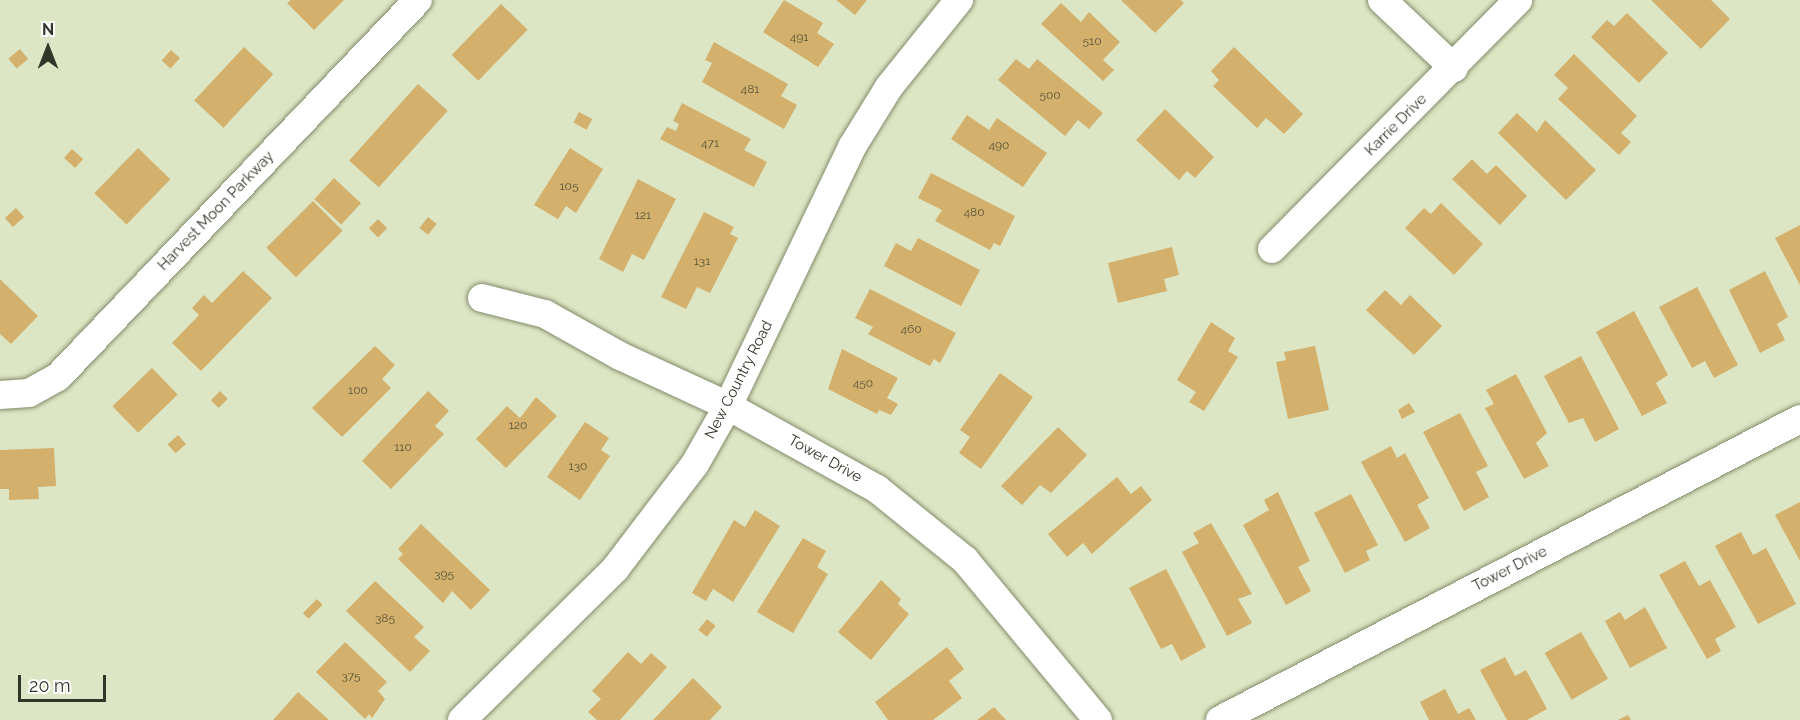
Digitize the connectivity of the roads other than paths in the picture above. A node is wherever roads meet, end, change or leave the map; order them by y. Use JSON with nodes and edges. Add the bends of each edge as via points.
{"nodes":[{"id":1,"x":418,"y":0,"type":"edge"},
{"id":2,"x":958,"y":0,"type":"edge"},
{"id":3,"x":1382,"y":0,"type":"edge"},
{"id":4,"x":1518,"y":0,"type":"edge"},
{"id":5,"x":1454,"y":68,"type":"junction"},
{"id":6,"x":1272,"y":249,"type":"dead end"},
{"id":7,"x":482,"y":298,"type":"dead end"},
{"id":8,"x":0,"y":395,"type":"edge"},
{"id":9,"x":728,"y":406,"type":"junction"},
{"id":10,"x":1800,"y":419,"type":"edge"},
{"id":11,"x":475,"y":716,"type":"edge"},
{"id":12,"x":1098,"y":720,"type":"edge"},
{"id":13,"x":1220,"y":720,"type":"edge"}],
"edges":[{"from":1,"to":8,"type":"street","name":"Harvest Moon Parkway","via":[[58,377],[29,393]]},
{"from":2,"to":9,"type":"street","name":"New Country Road","via":[[889,87],[852,147]]},
{"from":3,"to":5,"type":"street"},
{"from":4,"to":5,"type":"street","name":"Karrie Drive"},
{"from":5,"to":6,"type":"street","name":"Karrie Drive"},
{"from":7,"to":9,"type":"street","name":"Tower Drive","via":[[545,314],[620,356]]},
{"from":9,"to":11,"type":"street","name":"New Country Road","via":[[695,464],[615,569]]},
{"from":9,"to":12,"type":"street","name":"Tower Drive","via":[[877,489],[922,523],[965,560]]},
{"from":10,"to":13,"type":"street","name":"Tower Drive"}]}
